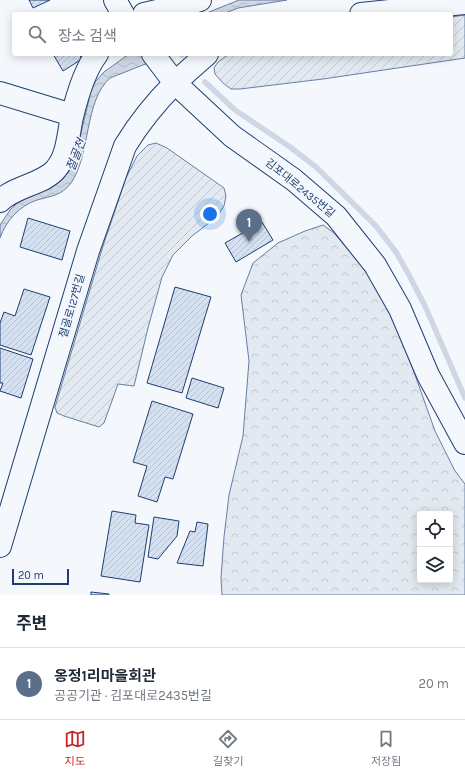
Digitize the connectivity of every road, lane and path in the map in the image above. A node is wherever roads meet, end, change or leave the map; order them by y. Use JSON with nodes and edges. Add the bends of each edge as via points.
{"nodes":[{"id":1,"x":115,"y":0,"type":"edge"},
{"id":2,"x":200,"y":0,"type":"edge"},
{"id":3,"x":465,"y":3,"type":"edge"},
{"id":4,"x":122,"y":12,"type":"edge"},
{"id":5,"x":153,"y":12,"type":"edge"},
{"id":6,"x":380,"y":12,"type":"edge"},
{"id":7,"x":95,"y":56,"type":"edge"},
{"id":8,"x":201,"y":56,"type":"edge"},
{"id":9,"x":165,"y":69,"type":"edge"},
{"id":10,"x":0,"y":93,"type":"edge"},
{"id":11,"x":72,"y":115,"type":"junction"},
{"id":12,"x":0,"y":201,"type":"edge"},
{"id":13,"x":465,"y":442,"type":"edge"},
{"id":14,"x":0,"y":546,"type":"edge"}],
"edges":[{"from":1,"to":4,"type":"street"},
{"from":2,"to":5,"type":"street"},
{"from":3,"to":6,"type":"street"},
{"from":7,"to":11,"type":"street","via":[[79,89]]},
{"from":8,"to":9,"type":"street"},
{"from":9,"to":13,"type":"street","name":"김포대로2435번길","via":[[232,136],[294,180],[336,216],[375,265],[400,309],[428,375]]},
{"from":9,"to":14,"type":"street","name":"절골로127번길","via":[[146,116],[125,146],[88,251]]},
{"from":10,"to":11,"type":"street"},
{"from":11,"to":12,"type":"street","via":[[66,148],[55,170],[44,178],[8,194]]}]}
